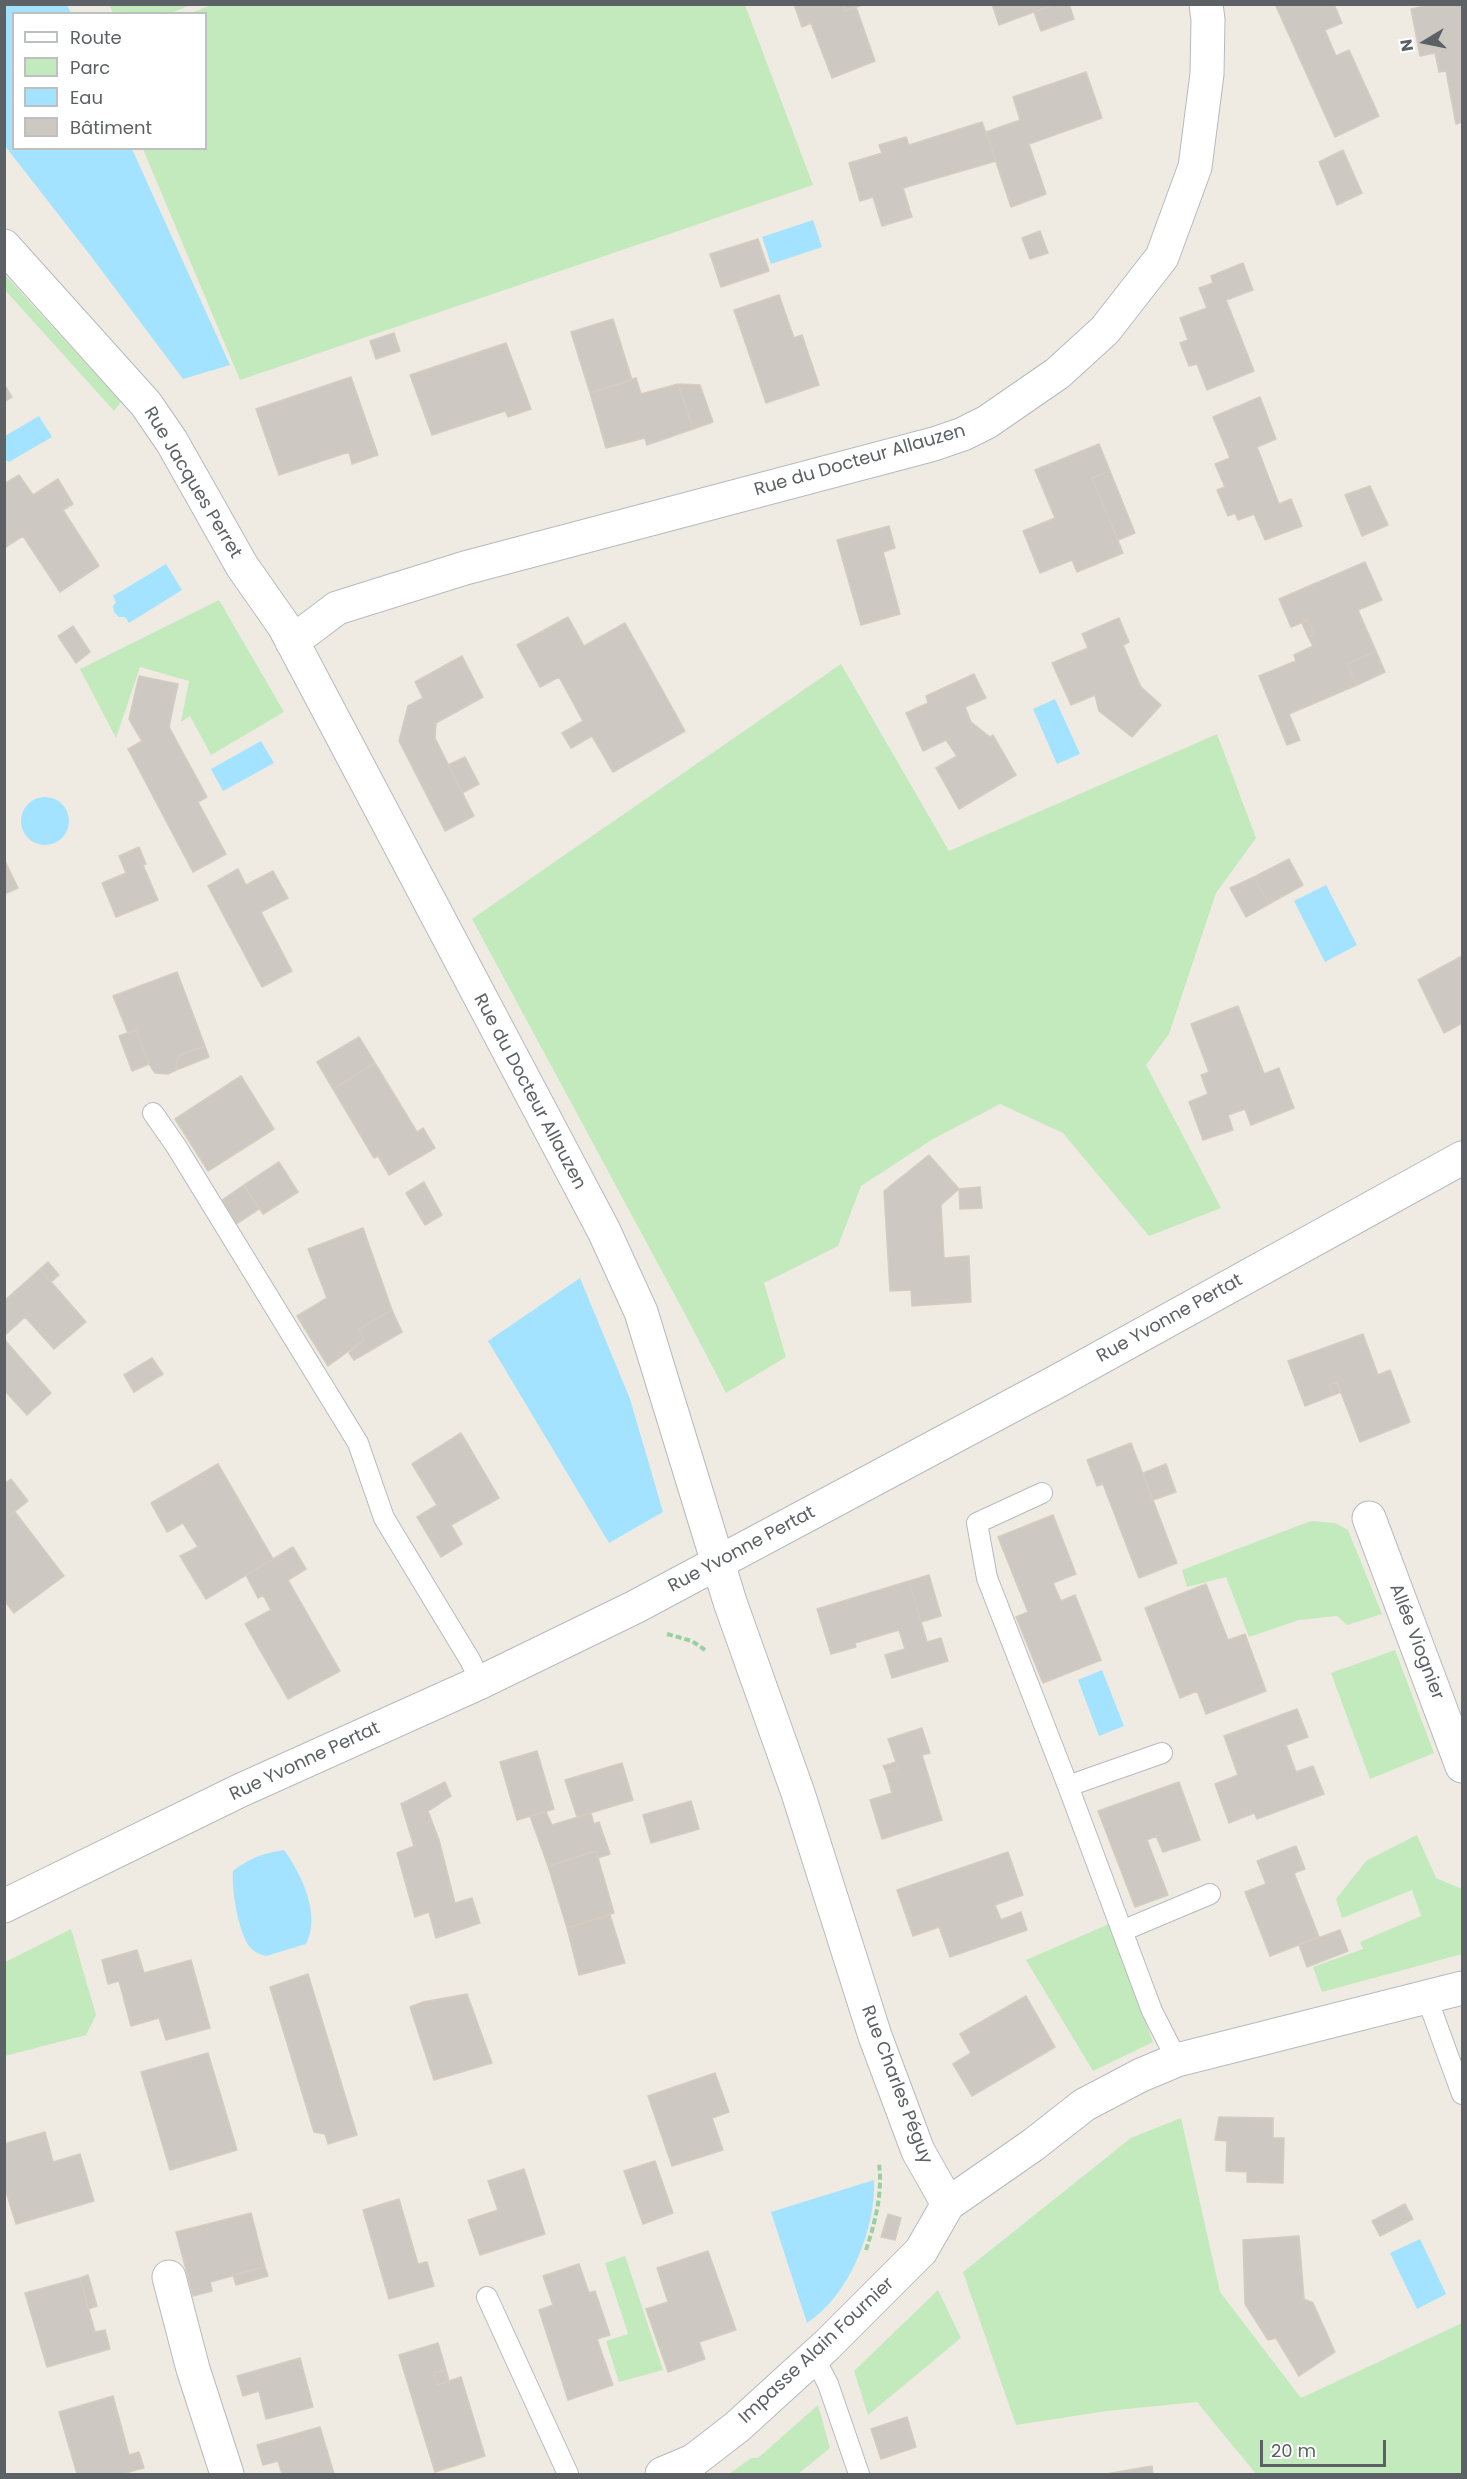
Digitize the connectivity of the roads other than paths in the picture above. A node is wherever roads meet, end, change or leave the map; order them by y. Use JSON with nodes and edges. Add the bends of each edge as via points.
{"nodes":[{"id":1,"x":1206,"y":4,"type":"edge"},
{"id":2,"x":4,"y":246,"type":"edge"},
{"id":3,"x":285,"y":630,"type":"junction"},
{"id":4,"x":153,"y":1113,"type":"dead end"},
{"id":5,"x":1462,"y":1158,"type":"edge"},
{"id":6,"x":1042,"y":1493,"type":"dead end"},
{"id":7,"x":1369,"y":1518,"type":"dead end"},
{"id":8,"x":719,"y":1562,"type":"junction"},
{"id":9,"x":481,"y":1682,"type":"junction"},
{"id":10,"x":1162,"y":1754,"type":"dead end"},
{"id":11,"x":1462,"y":1766,"type":"edge"},
{"id":12,"x":1068,"y":1786,"type":"junction"},
{"id":13,"x":1210,"y":1894,"type":"dead end"},
{"id":14,"x":4,"y":1906,"type":"edge"},
{"id":15,"x":1122,"y":1931,"type":"junction"},
{"id":16,"x":1462,"y":1988,"type":"edge"},
{"id":17,"x":1427,"y":1998,"type":"junction"},
{"id":18,"x":1177,"y":2060,"type":"junction"},
{"id":19,"x":1462,"y":2094,"type":"edge"},
{"id":20,"x":948,"y":2204,"type":"junction"},
{"id":21,"x":169,"y":2277,"type":"dead end"},
{"id":22,"x":487,"y":2297,"type":"dead end"},
{"id":23,"x":814,"y":2357,"type":"junction"},
{"id":24,"x":227,"y":2475,"type":"edge"},
{"id":25,"x":568,"y":2475,"type":"edge"},
{"id":26,"x":662,"y":2475,"type":"edge"},
{"id":27,"x":859,"y":2475,"type":"edge"}],
"edges":[{"from":1,"to":3,"type":"street","name":"Rue du Docteur Allauzen","via":[[1207,74],[1195,167],[1162,257],[1105,330],[1058,373],[987,422],[934,444],[465,568],[348,604]]},
{"from":2,"to":3,"type":"street","name":"Rue Jacques Perret","via":[[146,404]]},
{"from":3,"to":8,"type":"street","name":"Rue du Docteur Allauzen","via":[[604,1231],[640,1312]]},
{"from":4,"to":9,"type":"lane","via":[[358,1443],[384,1518]]},
{"from":5,"to":8,"type":"street","name":"Rue Yvonne Pertat"},
{"from":6,"to":12,"type":"lane","via":[[977,1523],[987,1578]]},
{"from":7,"to":11,"type":"street","name":"Allée Viognier"},
{"from":8,"to":9,"type":"street","name":"Rue Yvonne Pertat"},
{"from":8,"to":20,"type":"street","name":"Rue Charles Péguy","via":[[875,2036],[918,2151]]},
{"from":9,"to":14,"type":"street","name":"Rue Yvonne Pertat","via":[[239,1791]]},
{"from":10,"to":12,"type":"lane"},
{"from":12,"to":15,"type":"lane"},
{"from":13,"to":15,"type":"lane"},
{"from":15,"to":18,"type":"lane","via":[[1152,2011]]},
{"from":16,"to":17,"type":"street"},
{"from":17,"to":18,"type":"street"},
{"from":17,"to":19,"type":"lane"},
{"from":18,"to":20,"type":"street","via":[[1084,2105]]},
{"from":20,"to":23,"type":"street","name":"Impasse Alain Fournier","via":[[921,2251]]},
{"from":21,"to":24,"type":"street"},
{"from":22,"to":25,"type":"lane"},
{"from":23,"to":26,"type":"street","name":"Impasse Alain Fournier","via":[[737,2427],[693,2461]]},
{"from":23,"to":27,"type":"lane","via":[[828,2384]]}]}
